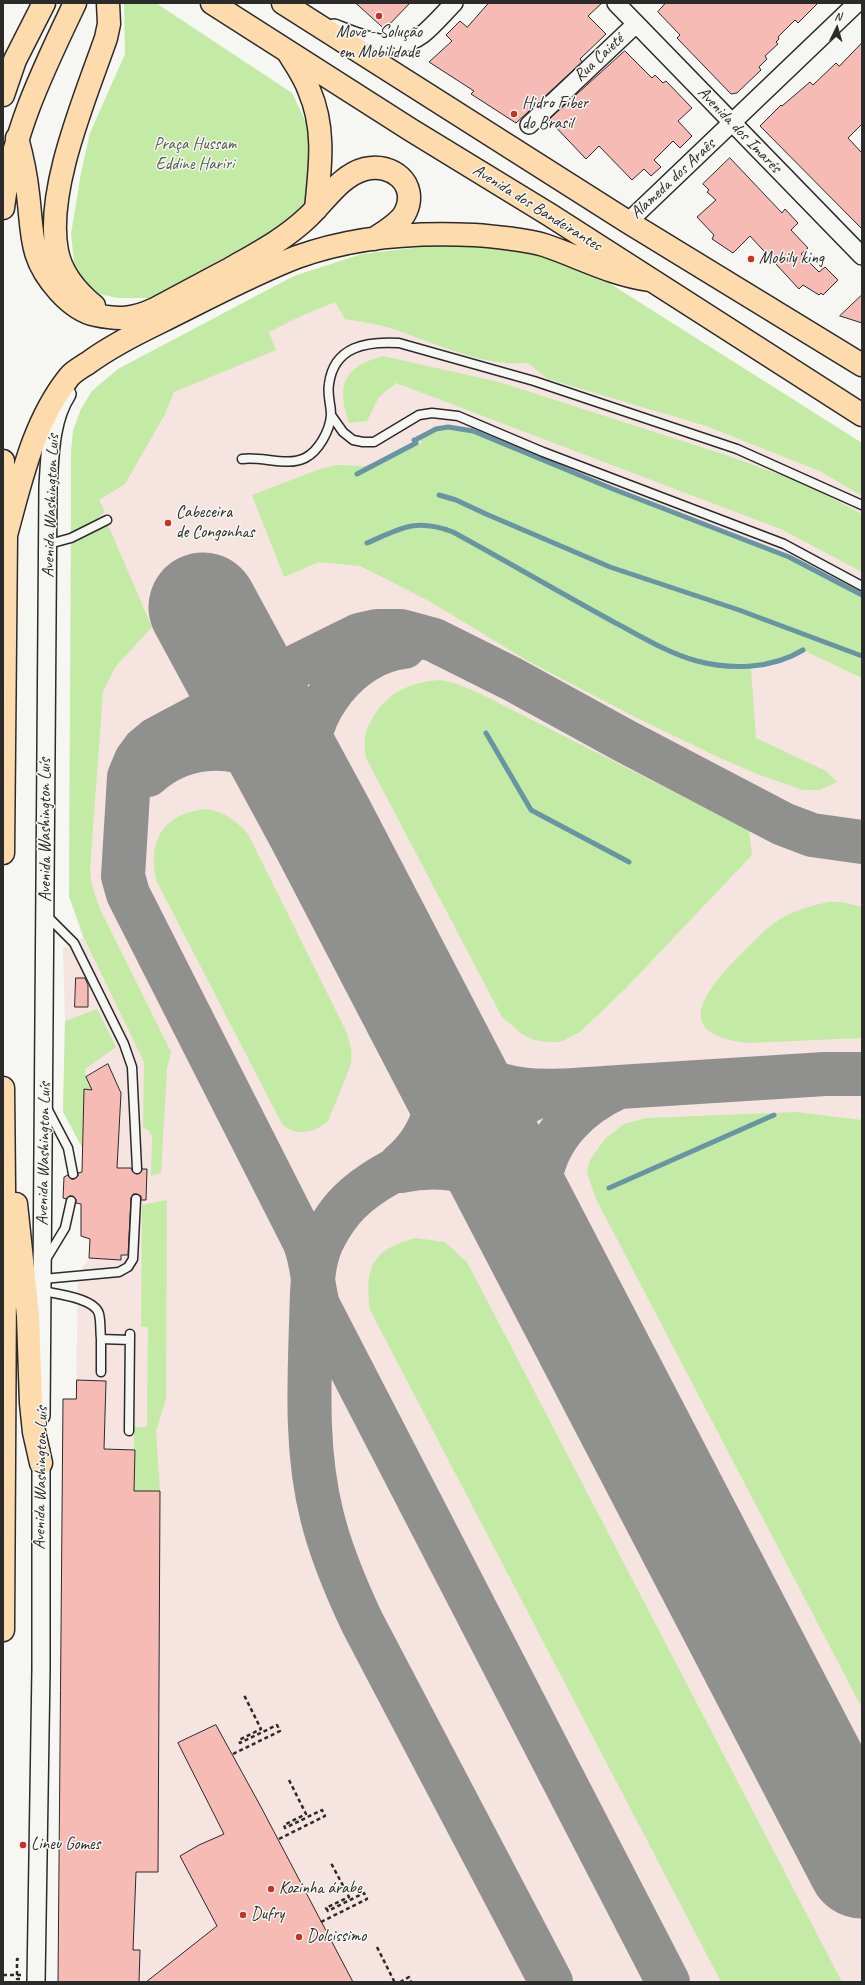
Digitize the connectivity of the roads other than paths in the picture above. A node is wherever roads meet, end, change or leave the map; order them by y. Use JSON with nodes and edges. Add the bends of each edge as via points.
{"nodes":[{"id":1,"x":44,"y":3,"type":"edge"},
{"id":2,"x":75,"y":3,"type":"edge"},
{"id":3,"x":108,"y":3,"type":"edge"},
{"id":4,"x":212,"y":3,"type":"edge"},
{"id":5,"x":454,"y":3,"type":"edge"},
{"id":6,"x":616,"y":3,"type":"edge"},
{"id":7,"x":857,"y":3,"type":"edge"},
{"id":8,"x":291,"y":8,"type":"edge"},
{"id":9,"x":636,"y":24,"type":"junction"},
{"id":10,"x":286,"y":49,"type":"junction"},
{"id":11,"x":3,"y":95,"type":"edge"},
{"id":12,"x":732,"y":124,"type":"junction"},
{"id":13,"x":528,"y":125,"type":"dead end"},
{"id":14,"x":17,"y":138,"type":"junction"},
{"id":15,"x":3,"y":208,"type":"edge"},
{"id":16,"x":316,"y":209,"type":"junction"},
{"id":17,"x":628,"y":222,"type":"junction"},
{"id":18,"x":374,"y":239,"type":"junction"},
{"id":19,"x":862,"y":256,"type":"edge"},
{"id":20,"x":650,"y":280,"type":"junction"},
{"id":21,"x":104,"y":317,"type":"junction"},
{"id":22,"x":110,"y":346,"type":"junction"},
{"id":23,"x":862,"y":365,"type":"edge"},
{"id":24,"x":331,"y":415,"type":"junction"},
{"id":25,"x":862,"y":415,"type":"edge"},
{"id":26,"x":242,"y":459,"type":"dead end"},
{"id":27,"x":3,"y":461,"type":"edge"},
{"id":28,"x":862,"y":505,"type":"edge"},
{"id":29,"x":107,"y":520,"type":"dead end"},
{"id":30,"x":6,"y":535,"type":"junction"},
{"id":31,"x":49,"y":544,"type":"junction"},
{"id":32,"x":862,"y":586,"type":"edge"},
{"id":33,"x":3,"y":854,"type":"edge"},
{"id":34,"x":46,"y":915,"type":"junction"},
{"id":35,"x":3,"y":1088,"type":"edge"},
{"id":36,"x":44,"y":1103,"type":"junction"},
{"id":37,"x":137,"y":1169,"type":"dead end"},
{"id":38,"x":73,"y":1174,"type":"dead end"},
{"id":39,"x":4,"y":1181,"type":"junction"},
{"id":40,"x":136,"y":1199,"type":"dead end"},
{"id":41,"x":71,"y":1201,"type":"dead end"},
{"id":42,"x":43,"y":1278,"type":"junction"},
{"id":43,"x":101,"y":1339,"type":"junction"},
{"id":44,"x":102,"y":1372,"type":"dead end"},
{"id":45,"x":129,"y":1431,"type":"dead end"},
{"id":46,"x":41,"y":1464,"type":"junction"},
{"id":47,"x":3,"y":1630,"type":"edge"},
{"id":48,"x":29,"y":1979,"type":"edge"}],
"edges":[{"from":1,"to":11,"type":"highway","via":[[15,60]]},
{"from":2,"to":14,"type":"highway","via":[[35,89]]},
{"from":3,"to":21,"type":"highway","via":[[109,24],[106,38],[72,137],[61,178],[54,227],[57,252],[66,274],[79,292]]},
{"from":4,"to":10,"type":"highway","name":"Avenida dos Bandeirantes"},
{"from":5,"to":8,"type":"street","via":[[423,34],[411,42],[399,45],[380,44],[356,36]]},
{"from":6,"to":9,"type":"street","name":"Avenida dos Imarés"},
{"from":7,"to":12,"type":"street","name":"Alameda dos Araês"},
{"from":8,"to":17,"type":"highway"},
{"from":9,"to":12,"type":"street","name":"Avenida dos Imarés"},
{"from":9,"to":13,"type":"street","name":"Rua Caieté"},
{"from":10,"to":16,"type":"highway","via":[[309,89],[318,116],[321,138]]},
{"from":10,"to":20,"type":"highway","name":"Avenida dos Bandeirantes"},
{"from":12,"to":17,"type":"street","name":"Alameda dos Araês"},
{"from":12,"to":19,"type":"street","name":"Avenida dos Imarés"},
{"from":14,"to":15,"type":"highway"},
{"from":14,"to":21,"type":"highway","via":[[24,161],[32,239],[44,274],[67,300],[86,313]]},
{"from":16,"to":18,"type":"highway","via":[[339,184],[353,174],[379,167],[394,172],[403,178],[408,188],[406,212]]},
{"from":16,"to":21,"type":"highway","via":[[274,245],[140,317]]},
{"from":17,"to":23,"type":"highway"},
{"from":18,"to":20,"type":"highway","via":[[424,235],[475,235],[542,245],[616,273]]},
{"from":18,"to":22,"type":"highway","via":[[338,245],[298,257],[250,277]]},
{"from":20,"to":25,"type":"highway","name":"Avenida dos Bandeirantes"},
{"from":22,"to":30,"type":"highway","via":[[70,376],[54,400],[29,456]]},
{"from":22,"to":31,"type":"street","name":"Avenida Washington Luís","via":[[80,374],[61,402],[54,429],[48,486]]},
{"from":24,"to":26,"type":"lane","via":[[322,442],[305,458],[292,461],[252,457]]},
{"from":24,"to":28,"type":"lane","via":[[328,384],[332,369],[339,359],[349,351],[375,342],[399,343],[534,381],[737,449]]},
{"from":24,"to":32,"type":"lane","via":[[343,432],[353,440],[363,442],[374,442],[419,415],[432,413],[458,416],[543,452],[784,544]]},
{"from":27,"to":30,"type":"highway"},
{"from":29,"to":31,"type":"lane","via":[[71,538]]},
{"from":30,"to":33,"type":"highway"},
{"from":31,"to":34,"type":"street","name":"Avenida Washington Luís"},
{"from":34,"to":36,"type":"street","name":"Avenida Washington Luís"},
{"from":34,"to":37,"type":"lane","via":[[74,943],[126,1049],[132,1067]]},
{"from":35,"to":39,"type":"highway"},
{"from":36,"to":38,"type":"lane","via":[[68,1148]]},
{"from":36,"to":42,"type":"street","name":"Avenida Washington Luís"},
{"from":39,"to":46,"type":"highway","via":[[12,1192],[17,1207],[28,1316],[32,1418]]},
{"from":39,"to":47,"type":"highway"},
{"from":40,"to":42,"type":"lane","via":[[133,1259],[128,1267],[119,1272]]},
{"from":41,"to":42,"type":"lane","via":[[65,1228]]},
{"from":42,"to":43,"type":"lane","via":[[97,1309]]},
{"from":42,"to":46,"type":"street","name":"Avenida Washington Luís"},
{"from":43,"to":44,"type":"lane"},
{"from":43,"to":45,"type":"lane","via":[[130,1337]]},
{"from":46,"to":48,"type":"street","name":"Avenida Washington Luís","via":[[41,1669]]}]}
